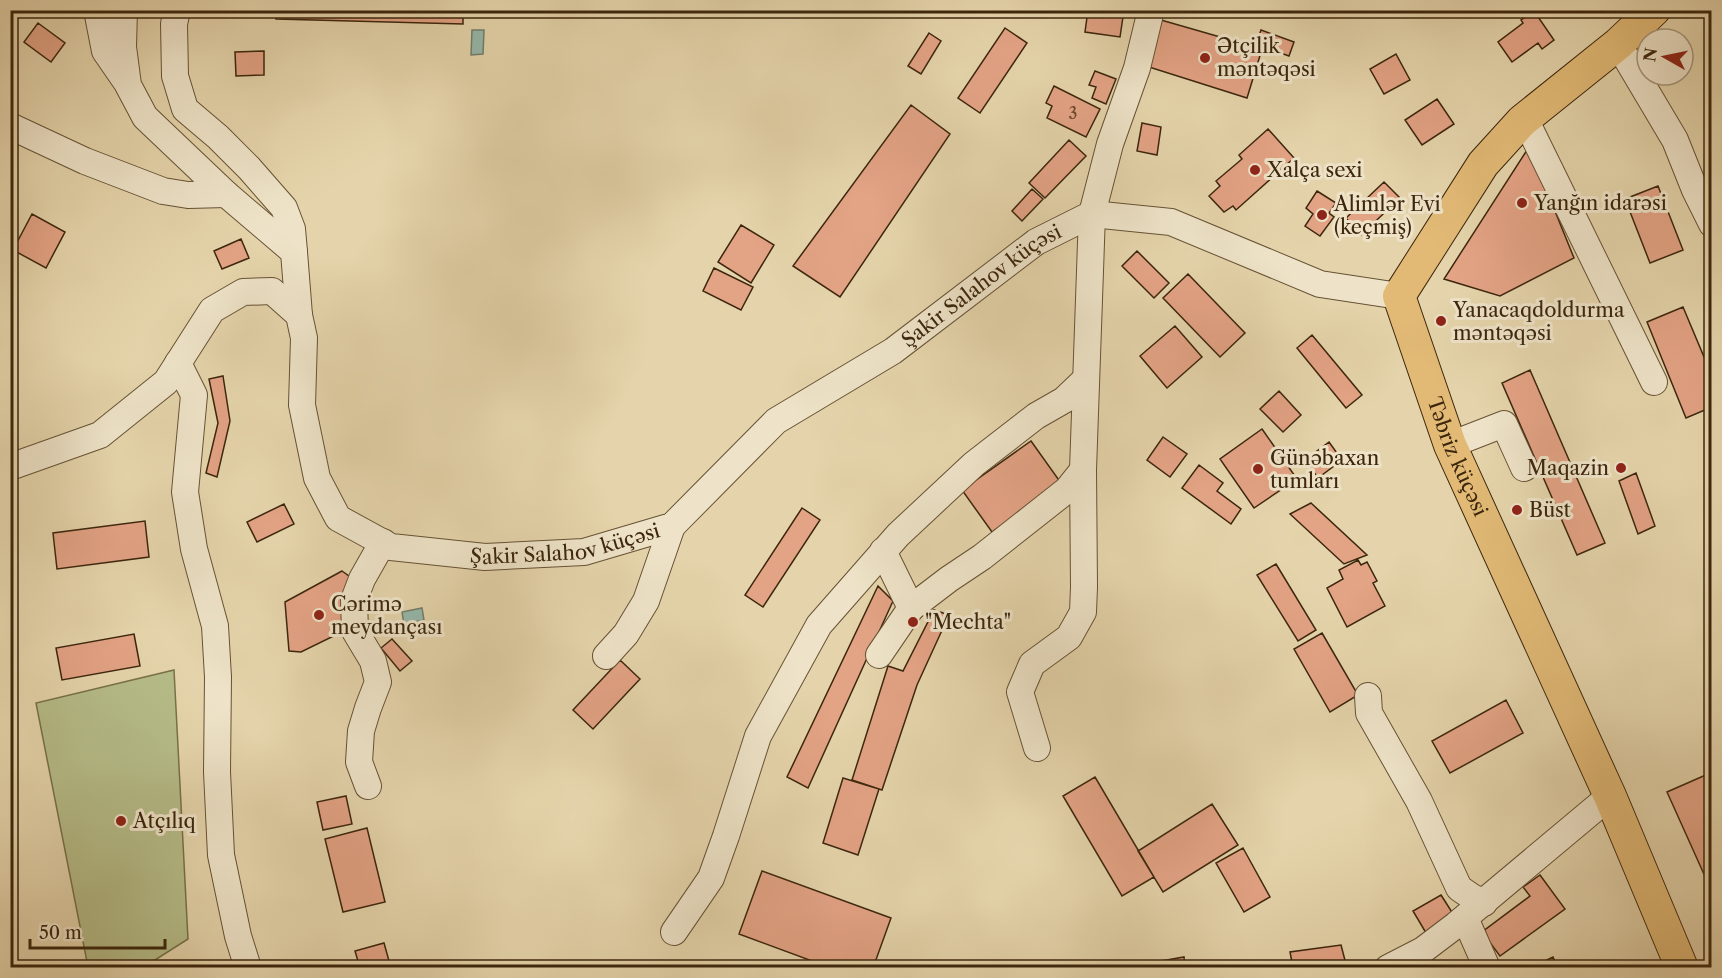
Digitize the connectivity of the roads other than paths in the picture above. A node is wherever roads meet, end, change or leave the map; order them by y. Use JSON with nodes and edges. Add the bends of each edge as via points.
{"nodes":[{"id":1,"x":97,"y":10,"type":"edge"},
{"id":2,"x":124,"y":10,"type":"edge"},
{"id":3,"x":177,"y":10,"type":"edge"},
{"id":4,"x":1151,"y":10,"type":"edge"},
{"id":5,"x":1654,"y":10,"type":"edge"},
{"id":6,"x":1618,"y":44,"type":"junction"},
{"id":7,"x":128,"y":85,"type":"junction"},
{"id":8,"x":1525,"y":119,"type":"junction"},
{"id":9,"x":10,"y":126,"type":"edge"},
{"id":10,"x":226,"y":194,"type":"junction"},
{"id":11,"x":1092,"y":214,"type":"junction"},
{"id":12,"x":1712,"y":224,"type":"edge"},
{"id":13,"x":294,"y":252,"type":"junction"},
{"id":14,"x":1399,"y":296,"type":"junction"},
{"id":15,"x":299,"y":315,"type":"junction"},
{"id":16,"x":178,"y":363,"type":"junction"},
{"id":17,"x":1085,"y":380,"type":"junction"},
{"id":18,"x":1654,"y":382,"type":"dead end"},
{"id":19,"x":1450,"y":445,"type":"junction"},
{"id":20,"x":10,"y":466,"type":"edge"},
{"id":21,"x":1524,"y":468,"type":"dead end"},
{"id":22,"x":1083,"y":470,"type":"junction"},
{"id":23,"x":672,"y":526,"type":"junction"},
{"id":24,"x":382,"y":542,"type":"junction"},
{"id":25,"x":883,"y":551,"type":"junction"},
{"id":26,"x":911,"y":608,"type":"junction"},
{"id":27,"x":879,"y":655,"type":"dead end"},
{"id":28,"x":606,"y":656,"type":"dead end"},
{"id":29,"x":1368,"y":696,"type":"dead end"},
{"id":30,"x":1037,"y":748,"type":"dead end"},
{"id":31,"x":368,"y":786,"type":"dead end"},
{"id":32,"x":1610,"y":796,"type":"junction"},
{"id":33,"x":1474,"y":910,"type":"junction"},
{"id":34,"x":674,"y":932,"type":"dead end"},
{"id":35,"x":249,"y":967,"type":"edge"},
{"id":36,"x":1388,"y":968,"type":"edge"},
{"id":37,"x":1487,"y":968,"type":"edge"},
{"id":38,"x":1682,"y":968,"type":"edge"}],
"edges":[{"from":1,"to":7,"type":"street","via":[[105,51]]},
{"from":2,"to":7,"type":"street"},
{"from":3,"to":13,"type":"street","name":"Şakir Salahov küçəsi","via":[[175,76],[185,109],[249,168],[284,208],[292,229]]},
{"from":4,"to":11,"type":"street"},
{"from":5,"to":6,"type":"main road"},
{"from":6,"to":8,"type":"main road"},
{"from":6,"to":12,"type":"street","via":[[1675,140]]},
{"from":7,"to":10,"type":"street","via":[[145,117]]},
{"from":8,"to":14,"type":"main road","via":[[1483,164]]},
{"from":8,"to":18,"type":"street"},
{"from":9,"to":10,"type":"street","via":[[163,191]]},
{"from":10,"to":13,"type":"street"},
{"from":11,"to":14,"type":"street","via":[[1171,222],[1320,284]]},
{"from":11,"to":17,"type":"street"},
{"from":11,"to":23,"type":"street","name":"Şakir Salahov küçəsi","via":[[1036,242],[893,351],[776,421]]},
{"from":13,"to":15,"type":"street","name":"Şakir Salahov küçəsi"},
{"from":14,"to":19,"type":"main road","name":"Təbriz küçəsi"},
{"from":15,"to":16,"type":"street","via":[[272,291],[243,292],[213,310]]},
{"from":15,"to":24,"type":"street","name":"Şakir Salahov küçəsi","via":[[304,338],[302,405],[317,477],[338,519]]},
{"from":16,"to":20,"type":"street","via":[[166,382],[100,435]]},
{"from":16,"to":35,"type":"street","via":[[194,395],[185,492],[194,549],[215,626],[221,855],[238,936]]},
{"from":17,"to":22,"type":"street"},
{"from":17,"to":25,"type":"street","via":[[1064,400],[1036,416],[974,464]]},
{"from":19,"to":21,"type":"street","via":[[1504,424]]},
{"from":19,"to":32,"type":"main road","name":"Təbriz küçəsi"},
{"from":22,"to":26,"type":"street","via":[[1067,490]]},
{"from":22,"to":30,"type":"street","via":[[1083,612],[1069,637],[1032,664],[1020,692]]},
{"from":23,"to":24,"type":"street","name":"Şakir Salahov küçəsi","via":[[584,552],[485,557],[391,547]]},
{"from":23,"to":28,"type":"street","via":[[646,601]]},
{"from":24,"to":31,"type":"street","via":[[354,600],[355,631],[373,661],[378,682],[361,731],[359,762]]},
{"from":25,"to":26,"type":"street"},
{"from":25,"to":34,"type":"street","via":[[819,625],[759,736],[711,878]]},
{"from":26,"to":27,"type":"street"},
{"from":29,"to":33,"type":"street","via":[[1369,713],[1419,801],[1459,888],[1472,897]]},
{"from":32,"to":33,"type":"street"},
{"from":32,"to":38,"type":"main road","name":"Təbriz küçəsi"},
{"from":33,"to":36,"type":"street","via":[[1423,950]]},
{"from":33,"to":37,"type":"street"}]}
